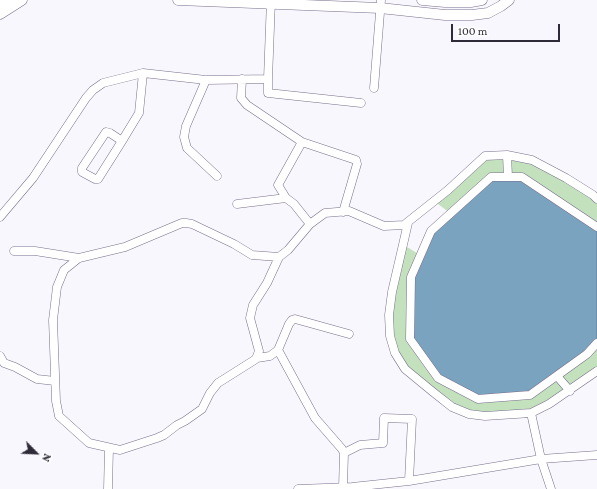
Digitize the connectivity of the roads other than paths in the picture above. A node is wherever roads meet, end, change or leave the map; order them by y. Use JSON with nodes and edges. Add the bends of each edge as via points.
{"nodes":[{"id":1,"x":8,"y":0,"type":"edge"},
{"id":2,"x":22,"y":0,"type":"edge"},
{"id":3,"x":178,"y":0,"type":"edge"},
{"id":4,"x":422,"y":0,"type":"edge"},
{"id":5,"x":482,"y":0,"type":"edge"},
{"id":6,"x":508,"y":0,"type":"edge"},
{"id":7,"x":456,"y":1,"type":"edge"},
{"id":8,"x":271,"y":2,"type":"edge"},
{"id":9,"x":381,"y":4,"type":"edge"},
{"id":10,"x":0,"y":5,"type":"edge"},
{"id":11,"x":0,"y":14,"type":"edge"},
{"id":12,"x":143,"y":73,"type":"junction"},
{"id":13,"x":268,"y":79,"type":"junction"},
{"id":14,"x":206,"y":80,"type":"junction"},
{"id":15,"x":242,"y":80,"type":"junction"},
{"id":16,"x":374,"y":88,"type":"dead end"},
{"id":17,"x":362,"y":103,"type":"dead end"},
{"id":18,"x":122,"y":141,"type":"junction"},
{"id":19,"x":302,"y":142,"type":"junction"},
{"id":20,"x":507,"y":155,"type":"junction"},
{"id":21,"x":217,"y":176,"type":"dead end"},
{"id":22,"x":508,"y":177,"type":"junction"},
{"id":23,"x":286,"y":198,"type":"junction"},
{"id":24,"x":597,"y":199,"type":"edge"},
{"id":25,"x":237,"y":204,"type":"dead end"},
{"id":26,"x":343,"y":212,"type":"junction"},
{"id":27,"x":0,"y":217,"type":"edge"},
{"id":28,"x":408,"y":222,"type":"junction"},
{"id":29,"x":310,"y":224,"type":"junction"},
{"id":30,"x":597,"y":227,"type":"edge"},
{"id":31,"x":14,"y":251,"type":"dead end"},
{"id":32,"x":280,"y":256,"type":"junction"},
{"id":33,"x":79,"y":258,"type":"junction"},
{"id":34,"x":349,"y":334,"type":"dead end"},
{"id":35,"x":597,"y":343,"type":"edge"},
{"id":36,"x":278,"y":350,"type":"junction"},
{"id":37,"x":257,"y":358,"type":"junction"},
{"id":38,"x":1,"y":362,"type":"edge"},
{"id":39,"x":597,"y":371,"type":"edge"},
{"id":40,"x":557,"y":376,"type":"junction"},
{"id":41,"x":55,"y":381,"type":"junction"},
{"id":42,"x":570,"y":391,"type":"junction"},
{"id":43,"x":531,"y":413,"type":"junction"},
{"id":44,"x":109,"y":448,"type":"junction"},
{"id":45,"x":344,"y":453,"type":"junction"},
{"id":46,"x":597,"y":455,"type":"edge"},
{"id":47,"x":541,"y":459,"type":"junction"},
{"id":48,"x":409,"y":481,"type":"junction"},
{"id":49,"x":343,"y":487,"type":"junction"},
{"id":50,"x":352,"y":488,"type":"edge"},
{"id":51,"x":108,"y":489,"type":"edge"},
{"id":52,"x":303,"y":489,"type":"edge"},
{"id":53,"x":551,"y":489,"type":"edge"}],
"edges":[{"from":1,"to":10,"type":"main road"},
{"from":2,"to":11,"type":"main road"},
{"from":3,"to":8,"type":"main road"},
{"from":4,"to":7,"type":"main road"},
{"from":5,"to":7,"type":"main road"},
{"from":6,"to":9,"type":"main road","via":[[488,12],[472,15],[445,15]]},
{"from":8,"to":9,"type":"main road"},
{"from":8,"to":13,"type":"street"},
{"from":9,"to":16,"type":"street"},
{"from":12,"to":14,"type":"street"},
{"from":12,"to":18,"type":"street","via":[[138,113]]},
{"from":12,"to":27,"type":"street","via":[[103,82],[93,90],[33,178]]},
{"from":13,"to":15,"type":"street"},
{"from":13,"to":17,"type":"street","via":[[268,93]]},
{"from":14,"to":15,"type":"street"},
{"from":14,"to":21,"type":"street","via":[[186,126],[184,137],[188,148]]},
{"from":15,"to":19,"type":"street","via":[[241,98],[246,105]]},
{"from":18,"to":18,"type":"street","via":[[98,179],[82,172],[82,168],[106,132]]},
{"from":19,"to":23,"type":"street","via":[[278,185]]},
{"from":19,"to":26,"type":"street","via":[[356,160]]},
{"from":20,"to":22,"type":"street"},
{"from":20,"to":24,"type":"street","via":[[532,160],[566,178]]},
{"from":20,"to":28,"type":"street","via":[[485,156]]},
{"from":22,"to":30,"type":"street","via":[[522,176]]},
{"from":22,"to":40,"type":"street","via":[[491,177],[431,231],[411,277],[410,339],[438,378],[478,400],[530,396]]},
{"from":23,"to":25,"type":"street"},
{"from":23,"to":29,"type":"street"},
{"from":26,"to":28,"type":"street","via":[[350,211],[384,226],[404,225]]},
{"from":26,"to":29,"type":"street","via":[[325,213]]},
{"from":28,"to":43,"type":"street","via":[[389,315],[390,336],[395,353],[405,369],[452,406],[469,414],[485,416]]},
{"from":29,"to":32,"type":"street"},
{"from":31,"to":33,"type":"street"},
{"from":32,"to":33,"type":"street","via":[[252,255],[192,224],[182,223],[125,247]]},
{"from":32,"to":37,"type":"street","via":[[253,305],[250,318],[259,351]]},
{"from":33,"to":41,"type":"street","via":[[64,270],[57,287],[52,320]]},
{"from":34,"to":36,"type":"street","via":[[294,319],[289,324]]},
{"from":35,"to":40,"type":"street","via":[[587,354]]},
{"from":36,"to":37,"type":"street","via":[[270,356]]},
{"from":36,"to":45,"type":"street","via":[[315,418]]},
{"from":37,"to":44,"type":"street","via":[[218,383],[202,409],[164,435],[120,450]]},
{"from":38,"to":41,"type":"street","via":[[37,379]]},
{"from":39,"to":42,"type":"street"},
{"from":40,"to":42,"type":"street"},
{"from":41,"to":44,"type":"street","via":[[59,416],[89,442]]},
{"from":42,"to":43,"type":"street"},
{"from":43,"to":47,"type":"street"},
{"from":44,"to":51,"type":"street"},
{"from":45,"to":48,"type":"street","via":[[360,445],[383,444],[384,418],[412,419]]},
{"from":45,"to":49,"type":"street"},
{"from":46,"to":47,"type":"street"},
{"from":47,"to":48,"type":"street"},
{"from":47,"to":53,"type":"street"},
{"from":48,"to":50,"type":"street"},
{"from":49,"to":50,"type":"street"},
{"from":49,"to":52,"type":"street"}]}
